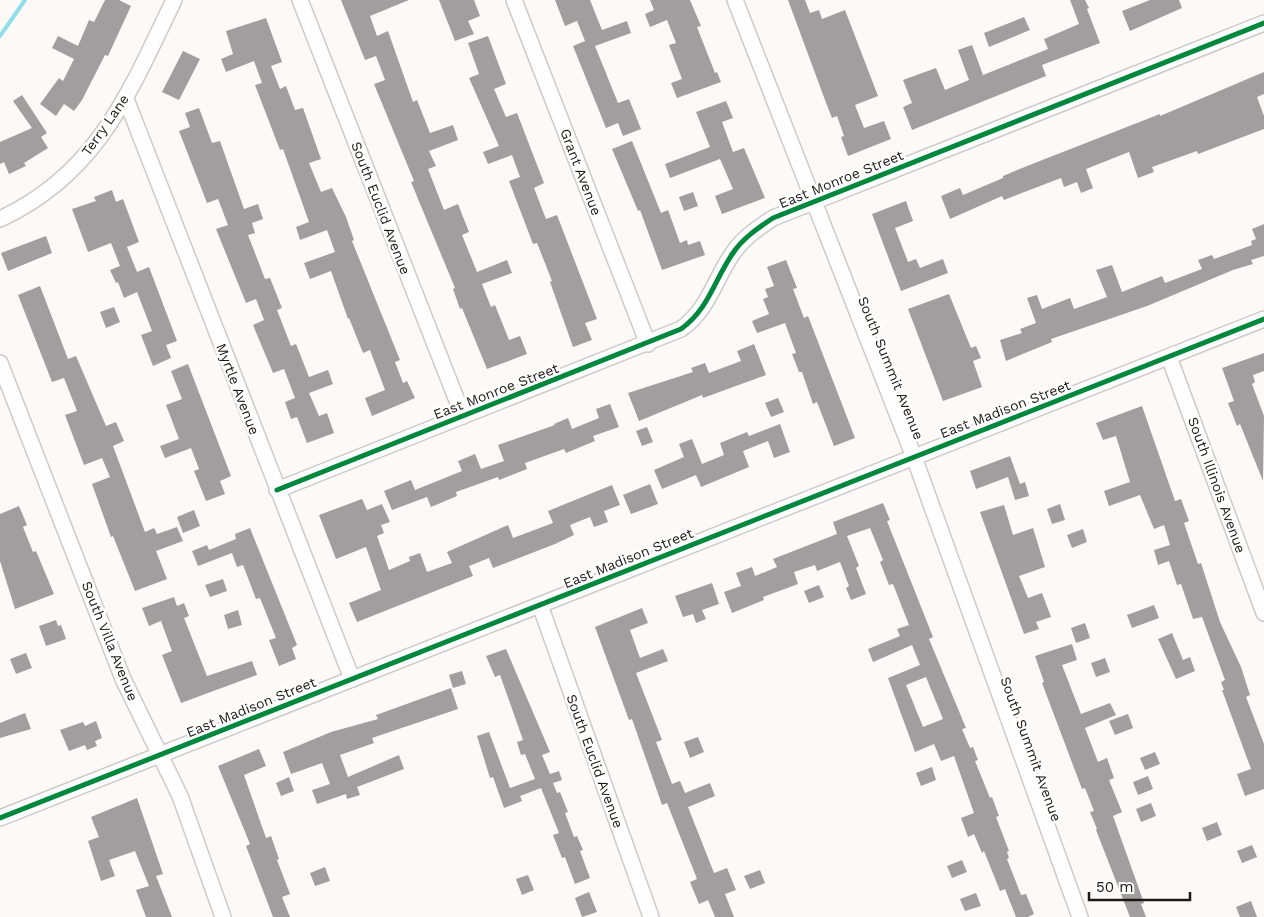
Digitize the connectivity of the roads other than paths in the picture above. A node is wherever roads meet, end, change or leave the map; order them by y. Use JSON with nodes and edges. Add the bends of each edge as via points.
{"nodes":[{"id":1,"x":174,"y":0,"type":"edge"},
{"id":2,"x":300,"y":0,"type":"edge"},
{"id":3,"x":514,"y":0,"type":"edge"},
{"id":4,"x":734,"y":0,"type":"edge"},
{"id":5,"x":1264,"y":23,"type":"edge"},
{"id":6,"x":126,"y":99,"type":"junction"},
{"id":7,"x":813,"y":202,"type":"junction"},
{"id":8,"x":0,"y":219,"type":"edge"},
{"id":9,"x":1264,"y":319,"type":"edge"},
{"id":10,"x":648,"y":344,"type":"junction"},
{"id":11,"x":1169,"y":357,"type":"junction"},
{"id":12,"x":0,"y":363,"type":"edge"},
{"id":13,"x":463,"y":416,"type":"junction"},
{"id":14,"x":914,"y":457,"type":"junction"},
{"id":15,"x":277,"y":490,"type":"junction"},
{"id":16,"x":540,"y":605,"type":"junction"},
{"id":17,"x":1264,"y":613,"type":"edge"},
{"id":18,"x":352,"y":679,"type":"junction"},
{"id":19,"x":160,"y":755,"type":"junction"},
{"id":20,"x":0,"y":818,"type":"edge"},
{"id":21,"x":223,"y":917,"type":"edge"},
{"id":22,"x":651,"y":917,"type":"edge"},
{"id":23,"x":1080,"y":917,"type":"edge"}],
"edges":[{"from":1,"to":6,"type":"street","name":"Terry Lane"},
{"from":2,"to":13,"type":"street","name":"South Euclid Avenue"},
{"from":3,"to":10,"type":"street","name":"Grant Avenue"},
{"from":4,"to":7,"type":"street","name":"South Summit Avenue"},
{"from":5,"to":7,"type":"street","name":"East Monroe Street"},
{"from":6,"to":8,"type":"street","name":"Terry Lane","via":[[98,140],[66,177],[48,193]]},
{"from":6,"to":15,"type":"street","name":"Myrtle Avenue"},
{"from":7,"to":10,"type":"street","name":"East Monroe Street","via":[[774,218],[755,230],[732,254],[710,298],[691,322],[681,330]]},
{"from":7,"to":14,"type":"street","name":"South Summit Avenue"},
{"from":9,"to":11,"type":"street","name":"East Madison Street"},
{"from":10,"to":13,"type":"street","name":"East Monroe Street"},
{"from":11,"to":14,"type":"street","name":"East Madison Street"},
{"from":11,"to":17,"type":"street","name":"South Illinois Avenue"},
{"from":12,"to":19,"type":"street","name":"South Villa Avenue","via":[[123,679]]},
{"from":13,"to":15,"type":"street","name":"East Monroe Street"},
{"from":14,"to":16,"type":"street","name":"East Madison Street"},
{"from":14,"to":23,"type":"street","name":"South Summit Avenue"},
{"from":15,"to":18,"type":"street","name":"Myrtle Avenue"},
{"from":16,"to":18,"type":"street","name":"East Madison Street"},
{"from":16,"to":22,"type":"street","name":"South Euclid Avenue"},
{"from":18,"to":19,"type":"street","name":"East Madison Street"},
{"from":19,"to":20,"type":"street","name":"East Madison Street"},
{"from":19,"to":21,"type":"street","name":"South Villa Avenue","via":[[180,796]]}]}
